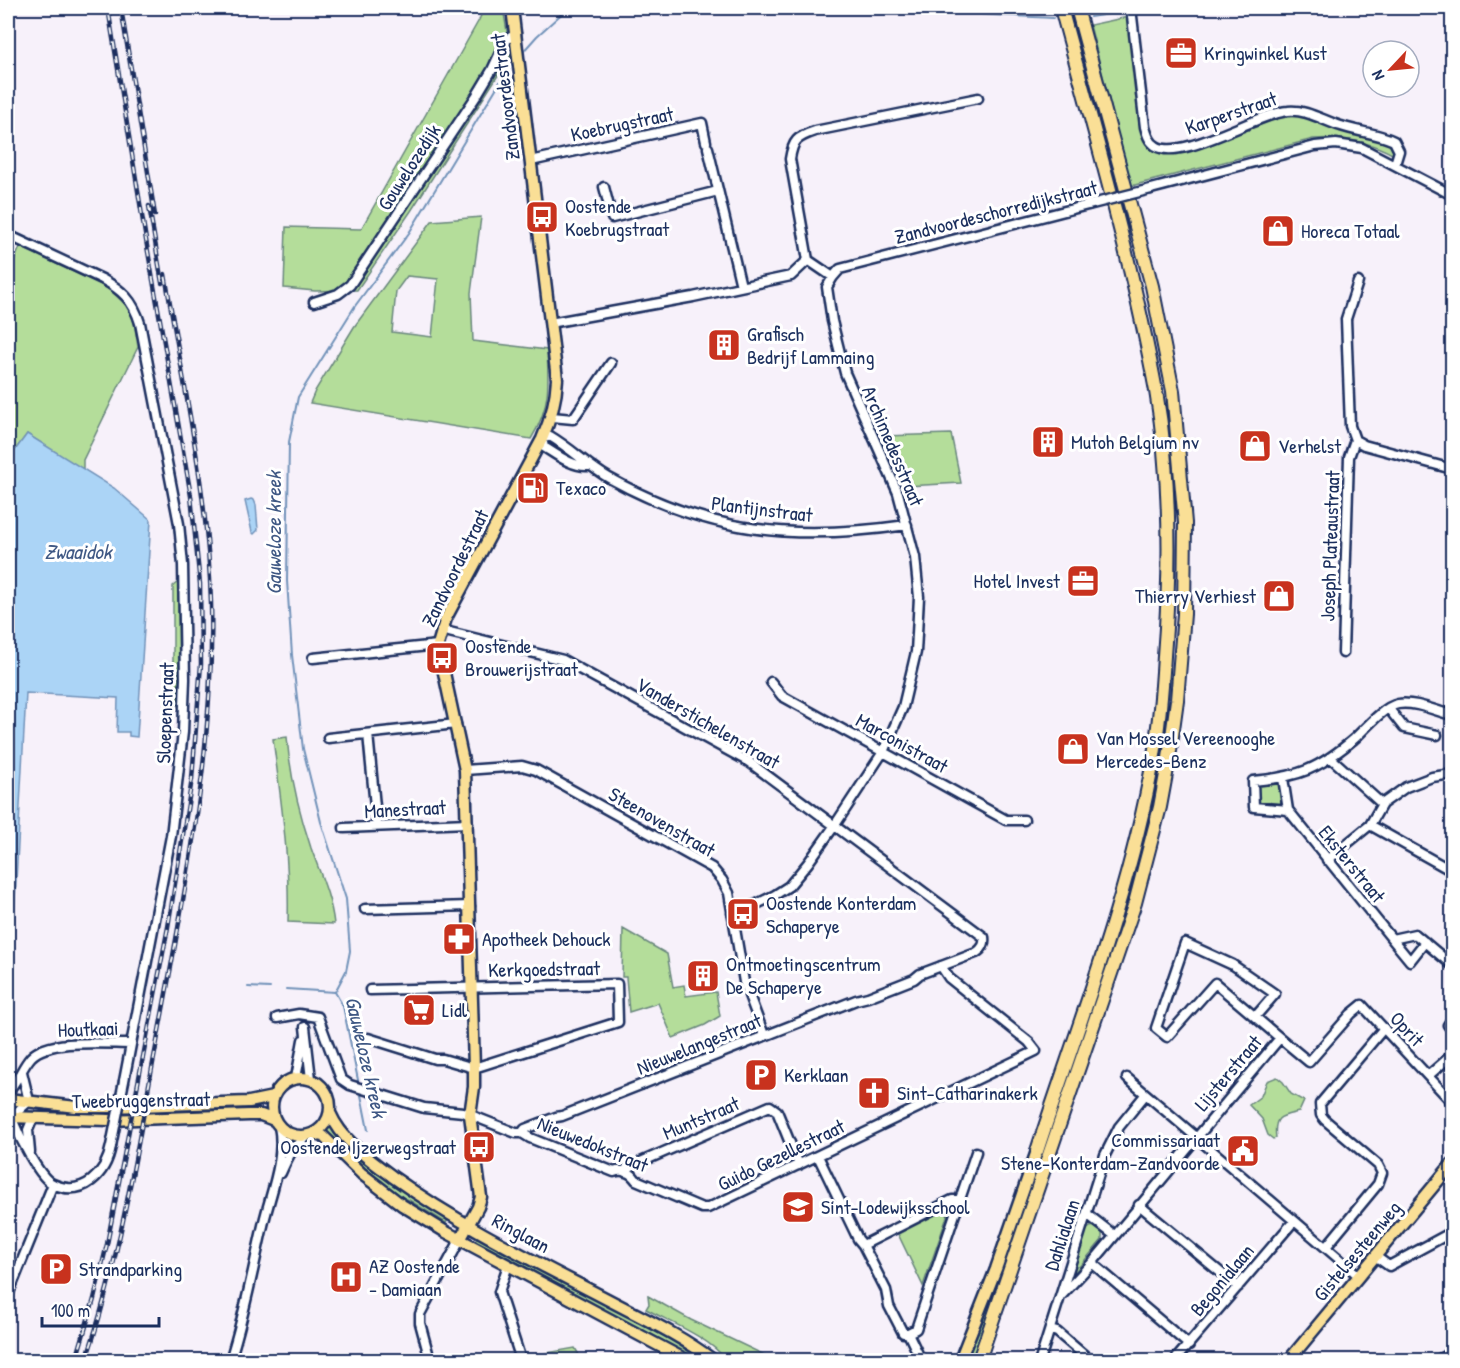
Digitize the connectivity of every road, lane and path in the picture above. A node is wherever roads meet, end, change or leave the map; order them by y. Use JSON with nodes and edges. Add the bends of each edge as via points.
{"nodes":[{"id":1,"x":512,"y":8,"type":"edge"},
{"id":2,"x":1061,"y":8,"type":"edge"},
{"id":3,"x":1077,"y":8,"type":"edge"},
{"id":4,"x":1131,"y":8,"type":"edge"},
{"id":5,"x":516,"y":38,"type":"junction"},
{"id":6,"x":978,"y":98,"type":"dead end"},
{"id":7,"x":531,"y":160,"type":"junction"},
{"id":8,"x":1395,"y":164,"type":"junction"},
{"id":9,"x":604,"y":187,"type":"dead end"},
{"id":10,"x":718,"y":191,"type":"junction"},
{"id":11,"x":1452,"y":195,"type":"edge"},
{"id":12,"x":8,"y":236,"type":"edge"},
{"id":13,"x":808,"y":260,"type":"junction"},
{"id":14,"x":832,"y":277,"type":"junction"},
{"id":15,"x":1358,"y":282,"type":"dead end"},
{"id":16,"x":741,"y":286,"type":"junction"},
{"id":17,"x":314,"y":302,"type":"dead end"},
{"id":18,"x":550,"y":323,"type":"junction"},
{"id":19,"x":611,"y":363,"type":"dead end"},
{"id":20,"x":552,"y":417,"type":"junction"},
{"id":21,"x":542,"y":440,"type":"junction"},
{"id":22,"x":1355,"y":440,"type":"junction"},
{"id":23,"x":588,"y":466,"type":"junction"},
{"id":24,"x":1452,"y":469,"type":"edge"},
{"id":25,"x":907,"y":525,"type":"junction"},
{"id":26,"x":441,"y":630,"type":"junction"},
{"id":27,"x":438,"y":645,"type":"junction"},
{"id":28,"x":1343,"y":653,"type":"dead end"},
{"id":29,"x":313,"y":658,"type":"dead end"},
{"id":30,"x":771,"y":682,"type":"dead end"},
{"id":31,"x":1389,"y":709,"type":"junction"},
{"id":32,"x":1452,"y":715,"type":"edge"},
{"id":33,"x":456,"y":724,"type":"junction"},
{"id":34,"x":368,"y":734,"type":"junction"},
{"id":35,"x":1437,"y":735,"type":"dead end"},
{"id":36,"x":328,"y":738,"type":"dead end"},
{"id":37,"x":883,"y":752,"type":"junction"},
{"id":38,"x":1331,"y":758,"type":"junction"},
{"id":39,"x":465,"y":770,"type":"junction"},
{"id":40,"x":1452,"y":774,"type":"edge"},
{"id":41,"x":1283,"y":778,"type":"junction"},
{"id":42,"x":1382,"y":804,"type":"junction"},
{"id":43,"x":1287,"y":810,"type":"junction"},
{"id":44,"x":1023,"y":820,"type":"dead end"},
{"id":45,"x":468,"y":823,"type":"junction"},
{"id":46,"x":835,"y":825,"type":"junction"},
{"id":47,"x":1370,"y":825,"type":"junction"},
{"id":48,"x":377,"y":827,"type":"junction"},
{"id":49,"x":344,"y":828,"type":"dead end"},
{"id":50,"x":1327,"y":860,"type":"junction"},
{"id":51,"x":1452,"y":871,"type":"edge"},
{"id":52,"x":470,"y":906,"type":"junction"},
{"id":53,"x":365,"y":909,"type":"dead end"},
{"id":54,"x":732,"y":913,"type":"junction"},
{"id":55,"x":1392,"y":939,"type":"junction"},
{"id":56,"x":1425,"y":942,"type":"junction"},
{"id":57,"x":985,"y":943,"type":"joint"},
{"id":58,"x":1452,"y":964,"type":"edge"},
{"id":59,"x":941,"y":966,"type":"junction"},
{"id":60,"x":472,"y":987,"type":"junction"},
{"id":61,"x":370,"y":990,"type":"dead end"},
{"id":62,"x":1362,"y":1005,"type":"joint"},
{"id":63,"x":1255,"y":1017,"type":"junction"},
{"id":64,"x":277,"y":1018,"type":"dead end"},
{"id":65,"x":1452,"y":1019,"type":"edge"},
{"id":66,"x":1384,"y":1028,"type":"junction"},
{"id":67,"x":1452,"y":1030,"type":"edge"},
{"id":68,"x":764,"y":1035,"type":"junction"},
{"id":69,"x":368,"y":1038,"type":"dead end"},
{"id":70,"x":1280,"y":1038,"type":"junction"},
{"id":71,"x":130,"y":1044,"type":"junction"},
{"id":72,"x":1452,"y":1055,"type":"edge"},
{"id":73,"x":474,"y":1068,"type":"junction"},
{"id":74,"x":22,"y":1072,"type":"junction"},
{"id":75,"x":1428,"y":1076,"type":"junction"},
{"id":76,"x":296,"y":1078,"type":"junction"},
{"id":77,"x":1127,"y":1078,"type":"dead end"},
{"id":78,"x":311,"y":1079,"type":"junction"},
{"id":79,"x":8,"y":1091,"type":"edge"},
{"id":80,"x":1145,"y":1095,"type":"junction"},
{"id":81,"x":273,"y":1097,"type":"junction"},
{"id":82,"x":8,"y":1099,"type":"edge"},
{"id":83,"x":29,"y":1101,"type":"junction"},
{"id":84,"x":1452,"y":1102,"type":"edge"},
{"id":85,"x":330,"y":1113,"type":"junction"},
{"id":86,"x":470,"y":1115,"type":"junction"},
{"id":87,"x":11,"y":1117,"type":"edge"},
{"id":88,"x":33,"y":1118,"type":"junction"},
{"id":89,"x":277,"y":1123,"type":"junction"},
{"id":90,"x":522,"y":1133,"type":"junction"},
{"id":91,"x":311,"y":1134,"type":"junction"},
{"id":92,"x":1195,"y":1137,"type":"junction"},
{"id":93,"x":1036,"y":1150,"type":"joint"},
{"id":94,"x":976,"y":1152,"type":"dead end"},
{"id":95,"x":30,"y":1153,"type":"junction"},
{"id":96,"x":818,"y":1156,"type":"junction"},
{"id":97,"x":1452,"y":1164,"type":"edge"},
{"id":98,"x":799,"y":1165,"type":"junction"},
{"id":99,"x":626,"y":1172,"type":"junction"},
{"id":100,"x":53,"y":1184,"type":"junction"},
{"id":101,"x":271,"y":1195,"type":"junction"},
{"id":102,"x":958,"y":1200,"type":"junction"},
{"id":103,"x":1139,"y":1204,"type":"junction"},
{"id":104,"x":702,"y":1208,"type":"joint"},
{"id":105,"x":1087,"y":1214,"type":"junction"},
{"id":106,"x":1294,"y":1221,"type":"junction"},
{"id":107,"x":468,"y":1225,"type":"junction"},
{"id":108,"x":1452,"y":1232,"type":"edge"},
{"id":109,"x":1114,"y":1235,"type":"junction"},
{"id":110,"x":460,"y":1240,"type":"junction"},
{"id":111,"x":863,"y":1245,"type":"junction"},
{"id":112,"x":1326,"y":1246,"type":"junction"},
{"id":113,"x":1376,"y":1256,"type":"junction"},
{"id":114,"x":1092,"y":1263,"type":"junction"},
{"id":115,"x":508,"y":1265,"type":"junction"},
{"id":116,"x":1359,"y":1276,"type":"junction"},
{"id":117,"x":1238,"y":1287,"type":"junction"},
{"id":118,"x":8,"y":1295,"type":"edge"},
{"id":119,"x":1060,"y":1297,"type":"junction"},
{"id":120,"x":1050,"y":1330,"type":"junction"},
{"id":121,"x":908,"y":1333,"type":"junction"},
{"id":122,"x":969,"y":1337,"type":"junction"},
{"id":123,"x":1189,"y":1345,"type":"junction"},
{"id":124,"x":1452,"y":1352,"type":"edge"},
{"id":125,"x":230,"y":1360,"type":"edge"},
{"id":126,"x":430,"y":1360,"type":"edge"},
{"id":127,"x":521,"y":1360,"type":"edge"},
{"id":128,"x":686,"y":1360,"type":"edge"},
{"id":129,"x":713,"y":1360,"type":"edge"},
{"id":130,"x":921,"y":1360,"type":"edge"},
{"id":131,"x":952,"y":1360,"type":"edge"},
{"id":132,"x":960,"y":1360,"type":"edge"},
{"id":133,"x":979,"y":1360,"type":"edge"},
{"id":134,"x":1040,"y":1360,"type":"edge"},
{"id":135,"x":1090,"y":1360,"type":"edge"},
{"id":136,"x":1176,"y":1360,"type":"edge"},
{"id":137,"x":1289,"y":1360,"type":"edge"},
{"id":138,"x":1438,"y":1360,"type":"edge"}],
"edges":[{"from":1,"to":5,"type":"main road","name":"Zandvoordestraat"},
{"from":2,"to":93,"type":"highway","via":[[1135,292],[1156,393],[1168,521],[1167,614],[1161,706],[1143,809],[1113,920]]},
{"from":3,"to":133,"type":"highway","via":[[1152,286],[1173,391],[1185,523],[1184,614],[1169,758],[1135,903]]},
{"from":4,"to":8,"type":"street","name":"Karperstraat","via":[[1145,127],[1156,146],[1184,147],[1269,115],[1294,111],[1394,141],[1399,151]]},
{"from":5,"to":7,"type":"main road","name":"Zandvoordestraat"},
{"from":5,"to":17,"type":"street","name":"Gouwelozedijk","via":[[506,40],[477,95],[350,285],[338,294]]},
{"from":6,"to":13,"type":"street","via":[[799,137],[790,159]]},
{"from":7,"to":10,"type":"street","name":"Koebrugstraat","via":[[702,123]]},
{"from":7,"to":18,"type":"main road","name":"Zandvoordestraat"},
{"from":8,"to":11,"type":"street","name":"Zandvoordeschorredijkstraat"},
{"from":8,"to":14,"type":"street","name":"Zandvoordeschorredijkstraat","bridge":true,"via":[[1362,148],[1315,146],[860,263],[840,269]]},
{"from":9,"to":10,"type":"street","via":[[612,218]]},
{"from":10,"to":16,"type":"street","name":"Koebrugstraat"},
{"from":12,"to":71,"type":"street","name":"Sloepenstraat","via":[[102,279],[131,301],[140,323],[179,524],[183,565],[183,732],[171,836]]},
{"from":13,"to":14,"type":"street"},
{"from":13,"to":16,"type":"street","via":[[791,276]]},
{"from":14,"to":25,"type":"street","name":"Archimedesstraat","via":[[827,287],[828,299],[845,374],[893,483]]},
{"from":15,"to":22,"type":"street","via":[[1346,319],[1350,426]]},
{"from":16,"to":18,"type":"street"},
{"from":18,"to":20,"type":"main road","name":"Zandvoordestraat","via":[[557,380]]},
{"from":19,"to":20,"type":"street","via":[[573,420]]},
{"from":20,"to":21,"type":"main road","name":"Zandvoordestraat"},
{"from":21,"to":23,"type":"street","name":"Plantijnstraat","via":[[544,447],[557,455],[578,466]]},
{"from":21,"to":23,"type":"street","name":"Plantijnstraat","via":[[550,436]]},
{"from":21,"to":26,"type":"main road","name":"Zandvoordestraat"},
{"from":22,"to":24,"type":"street"},
{"from":22,"to":28,"type":"street","name":"Joseph Plateaustraat","via":[[1349,457]]},
{"from":23,"to":25,"type":"street","name":"Plantijnstraat","via":[[663,505],[733,526],[809,534]]},
{"from":25,"to":37,"type":"street","name":"Archimedesstraat","via":[[919,597],[916,652],[903,706]]},
{"from":26,"to":27,"type":"main road","name":"Zandvoordestraat"},
{"from":26,"to":46,"type":"street","name":"Vanderstichelenstraat","via":[[562,660],[749,762]]},
{"from":27,"to":29,"type":"street"},
{"from":27,"to":33,"type":"main road","name":"Zandvoordestraat"},
{"from":30,"to":37,"type":"street","name":"Marconistraat","via":[[782,696]]},
{"from":31,"to":32,"type":"street","via":[[1396,704],[1408,704]]},
{"from":31,"to":35,"type":"street","via":[[1404,728]]},
{"from":31,"to":38,"type":"street"},
{"from":33,"to":34,"type":"street"},
{"from":33,"to":39,"type":"main road","name":"Zandvoordestraat"},
{"from":34,"to":36,"type":"street"},
{"from":34,"to":48,"type":"street"},
{"from":37,"to":44,"type":"street","name":"Marconistraat","via":[[1006,820]]},
{"from":37,"to":46,"type":"street","name":"Archimedesstraat"},
{"from":38,"to":41,"type":"street"},
{"from":38,"to":42,"type":"street"},
{"from":39,"to":45,"type":"main road","name":"Zandvoordestraat"},
{"from":39,"to":54,"type":"street","name":"Steenovenstraat","via":[[522,766],[543,775],[712,868],[729,893]]},
{"from":40,"to":42,"type":"street","via":[[1415,783]]},
{"from":41,"to":43,"type":"street"},
{"from":41,"to":43,"type":"street","via":[[1253,781],[1254,807]]},
{"from":42,"to":47,"type":"street"},
{"from":43,"to":50,"type":"street","name":"Eksterstraat"},
{"from":45,"to":48,"type":"street","name":"Manestraat"},
{"from":45,"to":52,"type":"main road","name":"Zandvoordestraat"},
{"from":46,"to":54,"type":"street","name":"Archimedesstraat","via":[[789,885],[766,900]]},
{"from":46,"to":57,"type":"street","name":"Vanderstichelenstraat","via":[[984,937]]},
{"from":47,"to":50,"type":"street"},
{"from":47,"to":51,"type":"street"},
{"from":48,"to":49,"type":"street","name":"Manestraat"},
{"from":50,"to":55,"type":"street","name":"Eksterstraat"},
{"from":52,"to":53,"type":"street"},
{"from":52,"to":60,"type":"main road","name":"Zandvoordestraat"},
{"from":54,"to":68,"type":"street","name":"Steenovenstraat","via":[[744,982]]},
{"from":55,"to":56,"type":"street","via":[[1415,934]]},
{"from":55,"to":56,"type":"street","name":"Eksterstraat","via":[[1410,961]]},
{"from":56,"to":58,"type":"street"},
{"from":57,"to":59,"type":"street","name":"Nieuwelangestraat","via":[[976,953]]},
{"from":59,"to":68,"type":"street","name":"Nieuwelangestraat"},
{"from":59,"to":96,"type":"street","name":"Guido Gezellestraat","via":[[1036,1051]]},
{"from":60,"to":61,"type":"street","name":"Kerkgoedstraat"},
{"from":60,"to":73,"type":"main road","name":"Zandvoordestraat"},
{"from":60,"to":73,"type":"street","name":"Kerkgoedstraat","via":[[616,984],[618,1022]]},
{"from":62,"to":66,"type":"street","name":"Oprit"},
{"from":62,"to":70,"type":"street","name":"Lijsterstraat","via":[[1309,1062]]},
{"from":63,"to":63,"type":"street","via":[[1275,994],[1233,965],[1185,943],[1156,1028],[1167,1037],[1215,983]]},
{"from":63,"to":70,"type":"street"},
{"from":64,"to":86,"type":"street","name":"Nieuwedokstraat","via":[[299,1014],[318,1017],[341,1078],[350,1085],[424,1108]]},
{"from":65,"to":67,"type":"street","via":[[1448,1024]]},
{"from":66,"to":75,"type":"street","name":"Oprit"},
{"from":66,"to":112,"type":"street","via":[[1320,1104],[1325,1120],[1378,1165],[1382,1173],[1378,1184]]},
{"from":68,"to":90,"type":"street","name":"Nieuwelangestraat"},
{"from":69,"to":73,"type":"street"},
{"from":70,"to":92,"type":"street","name":"Lijsterstraat"},
{"from":71,"to":74,"type":"street","name":"Houtkaai","via":[[48,1047],[33,1055]]},
{"from":71,"to":100,"type":"street","name":"Sloepenstraat","bridge":true,"via":[[108,1162],[89,1183],[71,1188]]},
{"from":72,"to":75,"type":"street"},
{"from":73,"to":86,"type":"main road","name":"Zandvoordestraat"},
{"from":74,"to":79,"type":"street","name":"Houtkaai"},
{"from":74,"to":83,"type":"street"},
{"from":75,"to":84,"type":"street","name":"Oprit"},
{"from":76,"to":78,"type":"main road"},
{"from":76,"to":78,"type":"street","via":[[305,1027]]},
{"from":76,"to":81,"type":"main road","via":[[278,1088]]},
{"from":77,"to":80,"type":"street"},
{"from":78,"to":85,"type":"main road","via":[[327,1094]]},
{"from":80,"to":92,"type":"street"},
{"from":80,"to":105,"type":"street","name":"Dahlialaan","via":[[1112,1138]]},
{"from":81,"to":83,"type":"main road","name":"Tweebruggenstraat","via":[[249,1102],[111,1107]]},
{"from":81,"to":89,"type":"main road","via":[[271,1112]]},
{"from":82,"to":83,"type":"main road","name":"Tweebruggenstraat"},
{"from":83,"to":87,"type":"street"},
{"from":85,"to":91,"type":"main road","via":[[320,1129]]},
{"from":85,"to":107,"type":"main road","name":"Ringlaan","via":[[341,1134],[368,1157]]},
{"from":86,"to":90,"type":"street","name":"Nieuwedokstraat"},
{"from":86,"to":107,"type":"main road","name":"Zandvoordestraat","via":[[481,1197]]},
{"from":87,"to":88,"type":"main road","name":"Tweebruggenstraat"},
{"from":87,"to":95,"type":"street"},
{"from":88,"to":89,"type":"main road","name":"Tweebruggenstraat","via":[[261,1115]]},
{"from":88,"to":95,"type":"street","via":[[28,1130]]},
{"from":89,"to":91,"type":"main road","via":[[292,1135]]},
{"from":89,"to":101,"type":"street","via":[[281,1157]]},
{"from":90,"to":99,"type":"street","name":"Nieuwedokstraat","via":[[614,1172]]},
{"from":91,"to":101,"type":"street","via":[[291,1150]]},
{"from":91,"to":110,"type":"main road","name":"Ringlaan","via":[[323,1136],[402,1205]]},
{"from":92,"to":103,"type":"street","name":"Lijsterstraat"},
{"from":92,"to":106,"type":"street"},
{"from":93,"to":122,"type":"main road"},
{"from":94,"to":102,"type":"street"},
{"from":95,"to":100,"type":"street"},
{"from":96,"to":98,"type":"street","name":"Guido Gezellestraat"},
{"from":96,"to":111,"type":"street"},
{"from":97,"to":113,"type":"main road","name":"Gistelsesteenweg"},
{"from":98,"to":99,"type":"street","name":"Muntstraat","via":[[770,1106],[627,1168]]},
{"from":98,"to":104,"type":"street","name":"Guido Gezellestraat","via":[[714,1206]]},
{"from":99,"to":104,"type":"street","name":"Nieuwedokstraat"},
{"from":100,"to":118,"type":"street"},
{"from":101,"to":125,"type":"street"},
{"from":102,"to":111,"type":"street"},
{"from":102,"to":121,"type":"street","via":[[916,1329]]},
{"from":103,"to":109,"type":"street","name":"Lijsterstraat"},
{"from":103,"to":117,"type":"street"},
{"from":105,"to":109,"type":"street"},
{"from":105,"to":119,"type":"street","name":"Dahlialaan"},
{"from":106,"to":112,"type":"street"},
{"from":106,"to":117,"type":"street","name":"Begonialaan"},
{"from":107,"to":110,"type":"main road","name":"Zandvoordestraat"},
{"from":107,"to":129,"type":"main road","name":"Ringlaan","via":[[674,1333]]},
{"from":108,"to":113,"type":"street","via":[[1389,1266]]},
{"from":109,"to":114,"type":"street","name":"Lijsterstraat"},
{"from":110,"to":115,"type":"main road","name":"Ringlaan"},
{"from":110,"to":126,"type":"street","via":[[420,1314]]},
{"from":111,"to":121,"type":"street","via":[[886,1290],[889,1306],[903,1333]]},
{"from":112,"to":116,"type":"street"},
{"from":113,"to":116,"type":"main road","name":"Gistelsesteenweg"},
{"from":114,"to":119,"type":"street","name":"Lijsterstraat"},
{"from":114,"to":123,"type":"street"},
{"from":115,"to":127,"type":"street","via":[[499,1292]]},
{"from":115,"to":128,"type":"main road","name":"Ringlaan"},
{"from":116,"to":137,"type":"main road","name":"Gistelsesteenweg"},
{"from":117,"to":123,"type":"street","name":"Begonialaan"},
{"from":119,"to":120,"type":"street","name":"Dahlialaan"},
{"from":120,"to":134,"type":"street","name":"Dahlialaan"},
{"from":120,"to":135,"type":"street"},
{"from":121,"to":130,"type":"street"},
{"from":122,"to":131,"type":"main road"},
{"from":122,"to":132,"type":"main road"},
{"from":123,"to":136,"type":"street","name":"Begonialaan"},
{"from":124,"to":138,"type":"street"}]}
